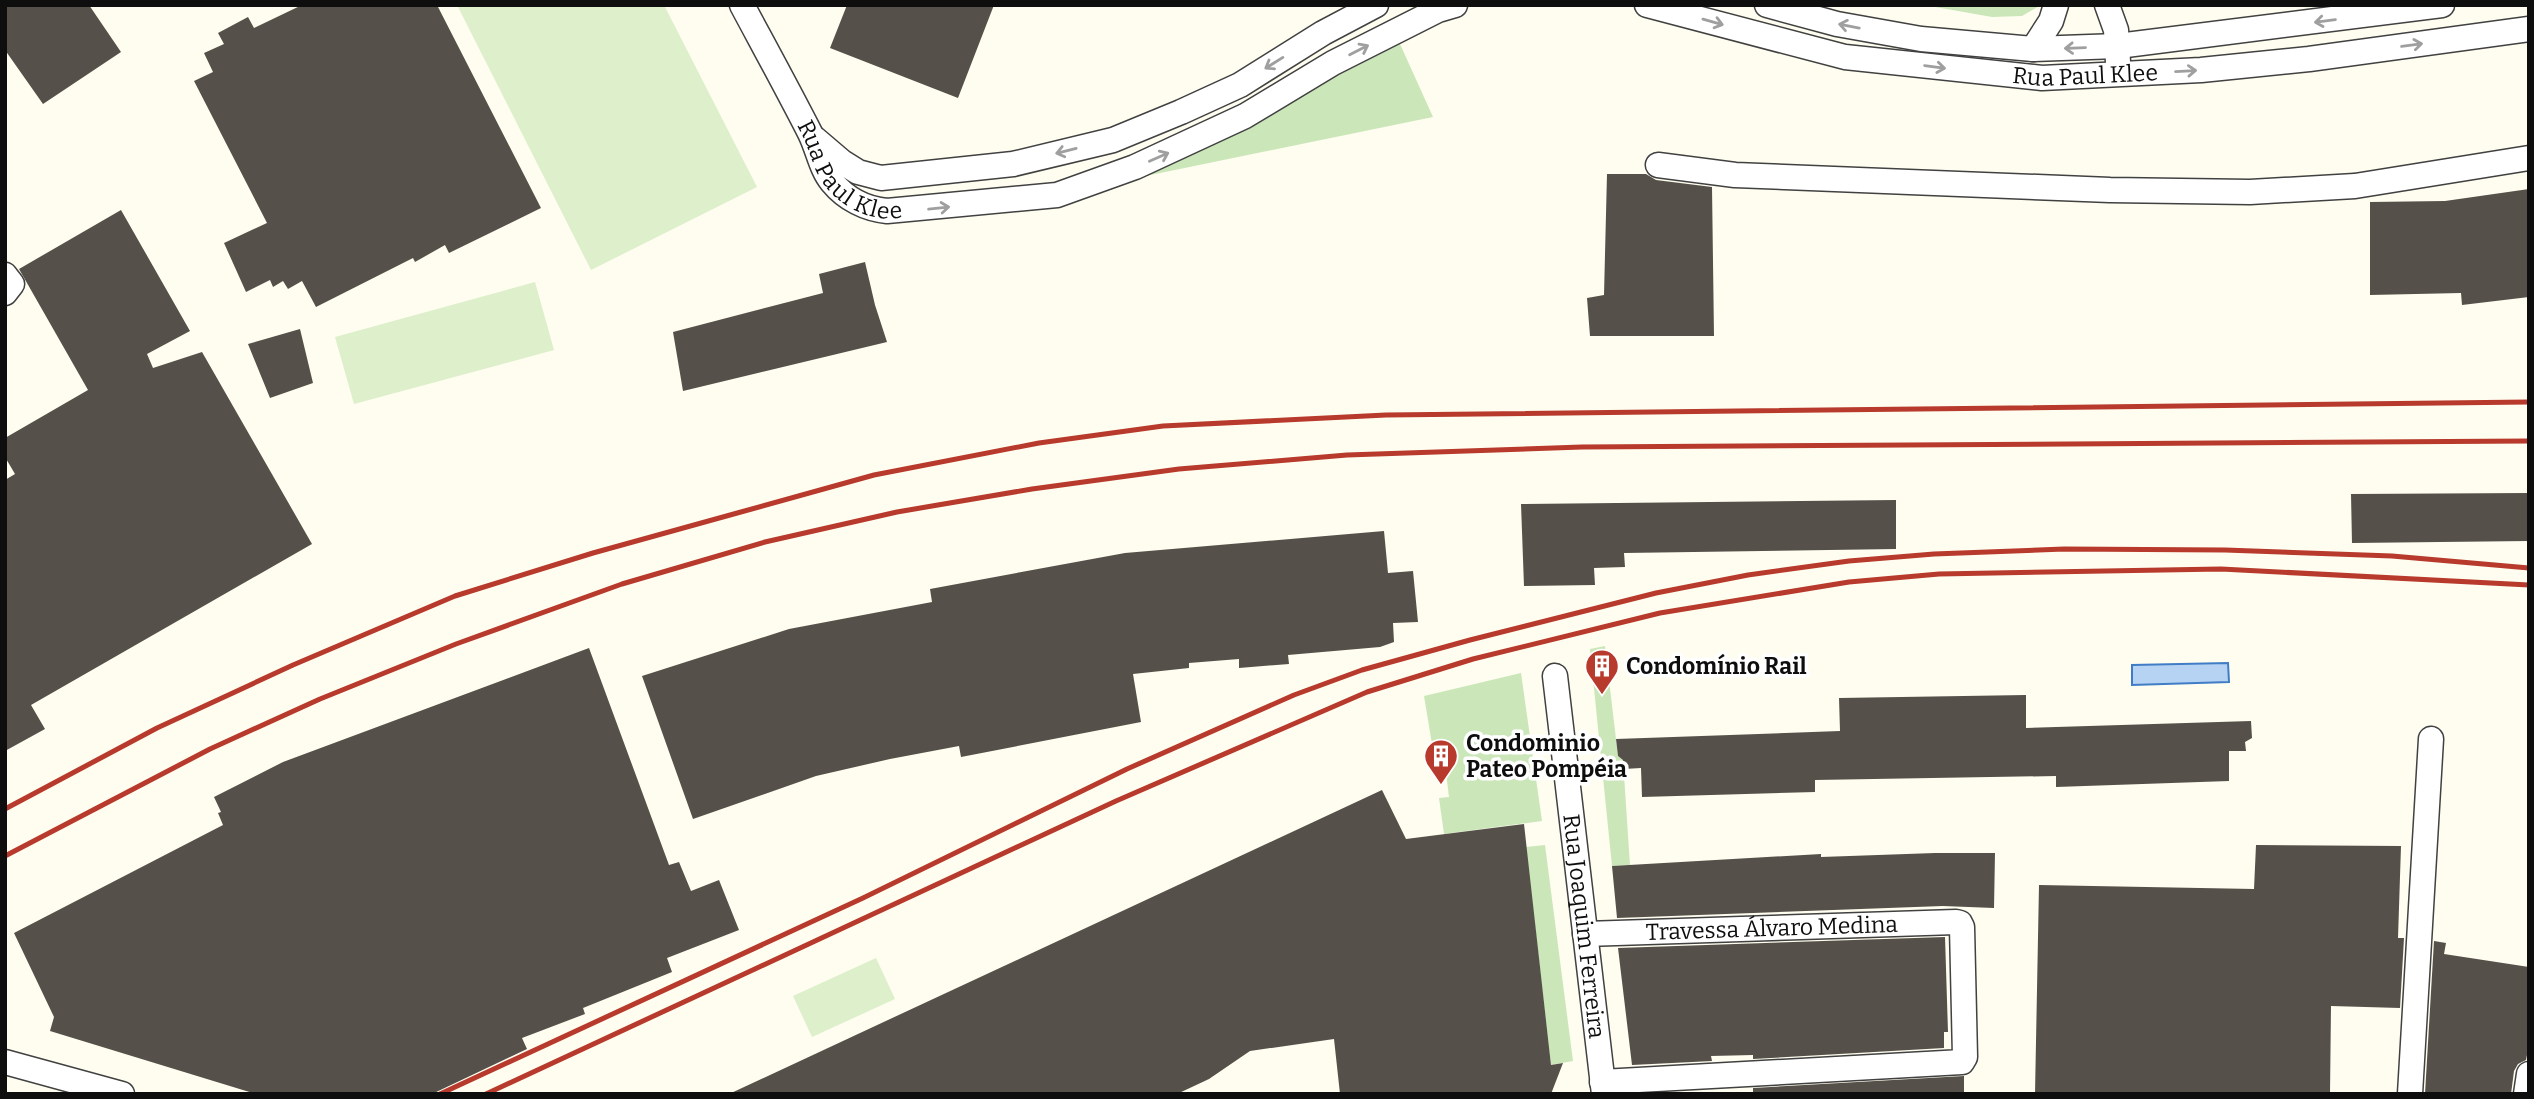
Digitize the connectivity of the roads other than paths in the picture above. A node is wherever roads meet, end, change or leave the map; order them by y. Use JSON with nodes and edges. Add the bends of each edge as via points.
{"nodes":[{"id":1,"x":742,"y":5,"type":"edge"},
{"id":2,"x":1376,"y":5,"type":"edge"},
{"id":3,"x":1455,"y":5,"type":"edge"},
{"id":4,"x":1647,"y":5,"type":"edge"},
{"id":5,"x":1767,"y":5,"type":"edge"},
{"id":6,"x":2056,"y":5,"type":"edge"},
{"id":7,"x":2107,"y":5,"type":"edge"},
{"id":8,"x":2442,"y":5,"type":"edge"},
{"id":9,"x":1791,"y":9,"type":"edge"},
{"id":10,"x":2529,"y":29,"type":"edge"},
{"id":11,"x":2118,"y":46,"type":"junction"},
{"id":12,"x":2033,"y":49,"type":"junction"},
{"id":13,"x":2118,"y":75,"type":"junction"},
{"id":14,"x":811,"y":136,"type":"junction"},
{"id":15,"x":2529,"y":158,"type":"edge"},
{"id":16,"x":1658,"y":165,"type":"dead end"},
{"id":17,"x":5,"y":275,"type":"edge"},
{"id":18,"x":5,"y":293,"type":"edge"},
{"id":19,"x":1555,"y":676,"type":"dead end"},
{"id":20,"x":2431,"y":739,"type":"dead end"},
{"id":21,"x":1586,"y":934,"type":"junction"},
{"id":22,"x":5,"y":1062,"type":"edge"},
{"id":23,"x":2529,"y":1074,"type":"edge"},
{"id":24,"x":1603,"y":1088,"type":"edge"},
{"id":25,"x":122,"y":1094,"type":"edge"},
{"id":26,"x":2410,"y":1094,"type":"edge"},
{"id":27,"x":2526,"y":1094,"type":"edge"}],
"edges":[{"from":1,"to":14,"type":"street"},
{"from":2,"to":14,"type":"street","name":"Rua Paul Klee","one_way":true,"via":[[1240,85],[1181,111],[1113,140],[1013,164],[881,178],[858,172]]},
{"from":14,"to":3,"type":"street","name":"Rua Paul Klee","one_way":true,"via":[[827,176],[853,200],[873,210],[909,211],[1057,195],[1192,142],[1333,63]]},
{"from":4,"to":13,"type":"street","name":"Rua Paul Klee","one_way":true,"via":[[1845,57],[2042,78]]},
{"from":5,"to":9,"type":"street","name":"Rua Paul Klee"},
{"from":6,"to":12,"type":"street"},
{"from":7,"to":11,"type":"street"},
{"from":8,"to":11,"type":"street","name":"Rua Paul Klee","one_way":true},
{"from":12,"to":9,"type":"street","name":"Rua Paul Klee","one_way":true,"via":[[1922,39],[1838,24]]},
{"from":13,"to":10,"type":"street","name":"Rua Paul Klee","one_way":true,"via":[[2309,60]]},
{"from":11,"to":12,"type":"street","name":"Rua Paul Klee","one_way":true},
{"from":11,"to":13,"type":"street"},
{"from":15,"to":16,"type":"street","via":[[2355,186],[2250,192],[1735,175]]},
{"from":17,"to":18,"type":"street","via":[[12,284]]},
{"from":19,"to":21,"type":"street","name":"Rua Joaquim Ferreira"},
{"from":20,"to":26,"type":"street"},
{"from":21,"to":24,"type":"street","name":"Rua Joaquim Ferreira"},
{"from":21,"to":24,"type":"street","name":"Travessa Álvaro Medina","via":[[1960,923],[1962,927],[1962,1062]]},
{"from":22,"to":25,"type":"street"},
{"from":23,"to":27,"type":"street"}]}
